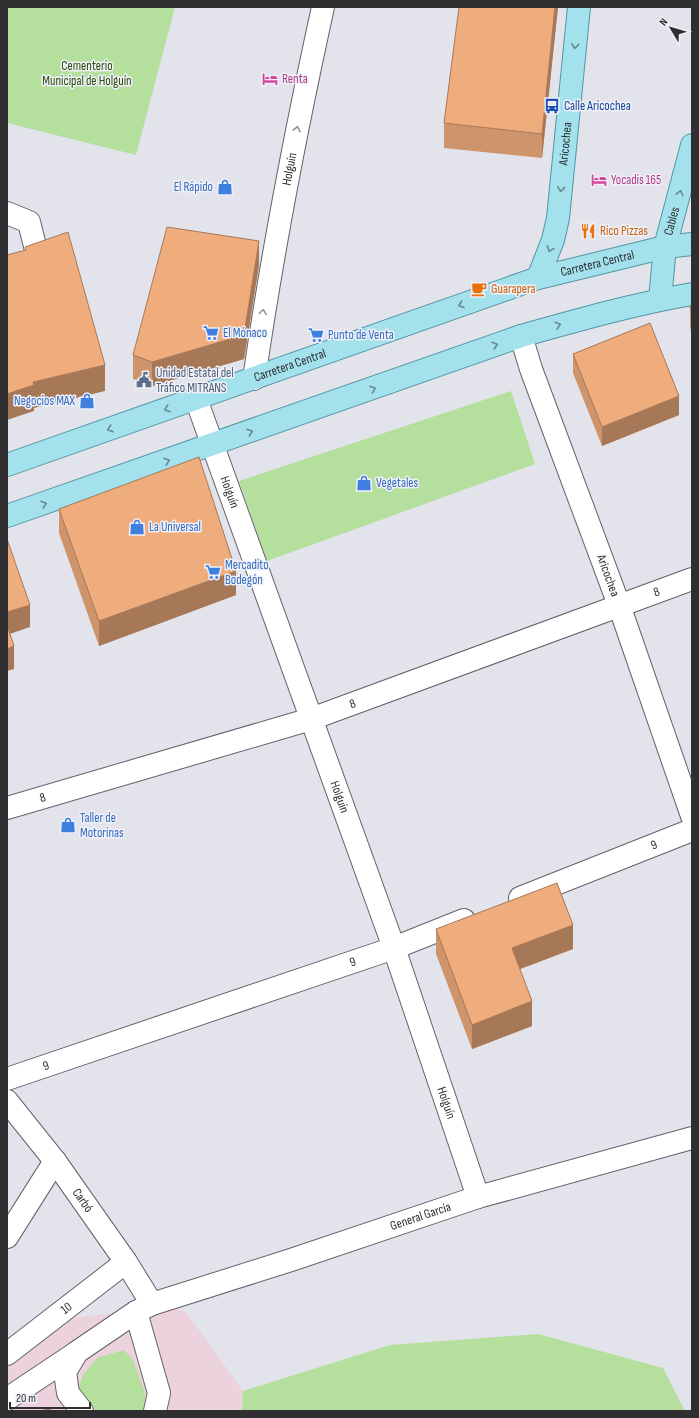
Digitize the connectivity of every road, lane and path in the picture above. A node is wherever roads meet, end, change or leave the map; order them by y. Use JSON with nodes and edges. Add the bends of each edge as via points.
{"nodes":[{"id":1,"x":322,"y":7,"type":"edge"},
{"id":2,"x":579,"y":7,"type":"edge"},
{"id":3,"x":692,"y":145,"type":"edge"},
{"id":4,"x":7,"y":213,"type":"edge"},
{"id":5,"x":692,"y":244,"type":"edge"},
{"id":6,"x":665,"y":248,"type":"junction"},
{"id":7,"x":36,"y":250,"type":"edge"},
{"id":8,"x":538,"y":278,"type":"junction"},
{"id":9,"x":692,"y":294,"type":"edge"},
{"id":10,"x":660,"y":299,"type":"junction"},
{"id":11,"x":521,"y":336,"type":"junction"},
{"id":12,"x":254,"y":379,"type":"junction"},
{"id":13,"x":196,"y":399,"type":"junction"},
{"id":14,"x":213,"y":445,"type":"junction"},
{"id":15,"x":7,"y":465,"type":"edge"},
{"id":16,"x":7,"y":516,"type":"edge"},
{"id":17,"x":692,"y":579,"type":"edge"},
{"id":18,"x":619,"y":605,"type":"junction"},
{"id":19,"x":310,"y":719,"type":"junction"},
{"id":20,"x":7,"y":808,"type":"edge"},
{"id":21,"x":692,"y":816,"type":"edge"},
{"id":22,"x":692,"y":830,"type":"edge"},
{"id":23,"x":503,"y":904,"type":"edge"},
{"id":24,"x":481,"y":913,"type":"edge"},
{"id":25,"x":394,"y":948,"type":"junction"},
{"id":26,"x":7,"y":1079,"type":"edge"},
{"id":27,"x":7,"y":1101,"type":"edge"},
{"id":28,"x":692,"y":1138,"type":"edge"},
{"id":29,"x":55,"y":1161,"type":"junction"},
{"id":30,"x":478,"y":1198,"type":"junction"},
{"id":31,"x":7,"y":1237,"type":"edge"},
{"id":32,"x":126,"y":1262,"type":"junction"},
{"id":33,"x":144,"y":1308,"type":"junction"},
{"id":34,"x":77,"y":1352,"type":"junction"},
{"id":35,"x":7,"y":1354,"type":"edge"},
{"id":36,"x":7,"y":1399,"type":"edge"},
{"id":37,"x":82,"y":1411,"type":"edge"},
{"id":38,"x":156,"y":1411,"type":"edge"}],
"edges":[{"from":12,"to":1,"type":"street","name":"Holguín","one_way":true,"via":[[266,293]]},
{"from":2,"to":8,"type":"main road","name":"Aricochea","one_way":true,"via":[[558,218],[553,240]]},
{"from":6,"to":3,"type":"main road","name":"Cables","one_way":true},
{"from":4,"to":7,"type":"street","via":[[28,222]]},
{"from":5,"to":6,"type":"main road","name":"Carretera Central"},
{"from":6,"to":8,"type":"main road","name":"Carretera Central"},
{"from":6,"to":10,"type":"main road","name":"Cables"},
{"from":8,"to":12,"type":"main road","name":"Carretera Central","one_way":true},
{"from":9,"to":10,"type":"main road"},
{"from":11,"to":10,"type":"main road","one_way":true},
{"from":14,"to":11,"type":"main road","one_way":true},
{"from":11,"to":18,"type":"street","name":"Aricochea"},
{"from":12,"to":13,"type":"main road","name":"Carretera Central"},
{"from":13,"to":14,"type":"street","name":"Holguín"},
{"from":13,"to":15,"type":"main road","name":"Carretera Central","one_way":true},
{"from":16,"to":14,"type":"main road","one_way":true},
{"from":14,"to":19,"type":"street","name":"Holguín"},
{"from":17,"to":18,"type":"street","name":"8"},
{"from":18,"to":19,"type":"street","name":"8"},
{"from":18,"to":21,"type":"street","name":"Aricochea"},
{"from":19,"to":20,"type":"street","name":"8"},
{"from":19,"to":25,"type":"street","name":"Holguín"},
{"from":22,"to":23,"type":"street","name":"9"},
{"from":24,"to":25,"type":"street","name":"9"},
{"from":25,"to":26,"type":"street","name":"9"},
{"from":25,"to":30,"type":"street","name":"Holguín"},
{"from":27,"to":29,"type":"street","name":"Carbó"},
{"from":28,"to":30,"type":"street","name":"General García"},
{"from":29,"to":31,"type":"street"},
{"from":29,"to":32,"type":"street","name":"Carbó"},
{"from":30,"to":33,"type":"street","name":"General García"},
{"from":32,"to":33,"type":"street","name":"Carbó"},
{"from":32,"to":35,"type":"street","name":"10"},
{"from":33,"to":34,"type":"street","name":"General García"},
{"from":33,"to":38,"type":"street","name":"Carbó","via":[[159,1393]]},
{"from":34,"to":36,"type":"street","name":"General García"},
{"from":34,"to":37,"type":"street","via":[[65,1372],[68,1393]]}]}
